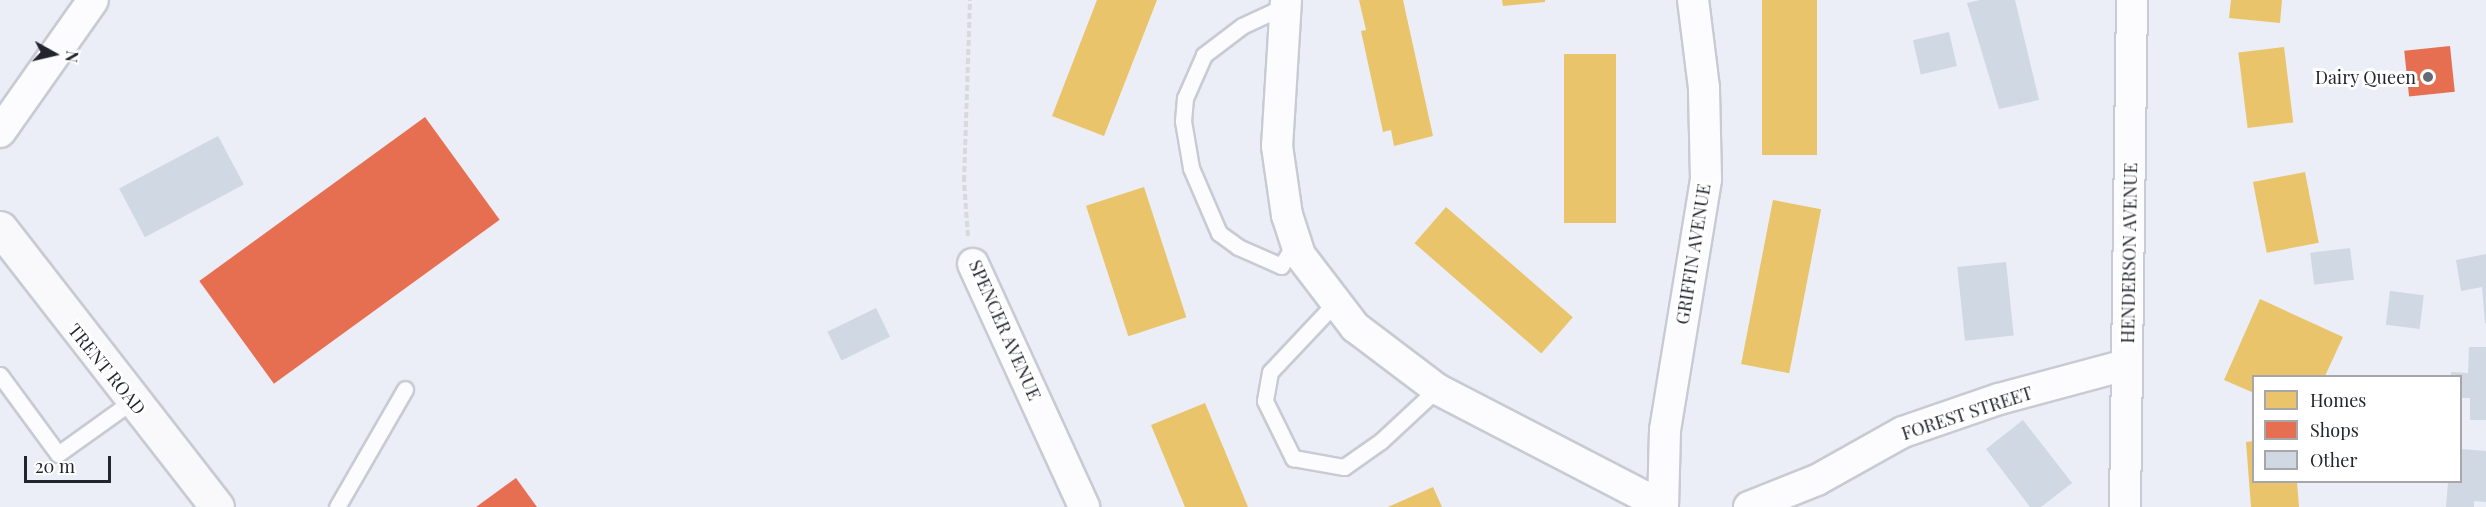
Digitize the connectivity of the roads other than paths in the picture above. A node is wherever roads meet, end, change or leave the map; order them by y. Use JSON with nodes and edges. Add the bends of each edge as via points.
{"nodes":[{"id":1,"x":93,"y":0,"type":"edge"},
{"id":2,"x":1693,"y":0,"type":"edge"},
{"id":3,"x":2132,"y":0,"type":"edge"},
{"id":4,"x":1285,"y":3,"type":"edge"},
{"id":5,"x":0,"y":132,"type":"edge"},
{"id":6,"x":0,"y":228,"type":"edge"},
{"id":7,"x":1296,"y":242,"type":"junction"},
{"id":8,"x":974,"y":264,"type":"road end"},
{"id":9,"x":1336,"y":302,"type":"junction"},
{"id":10,"x":2126,"y":365,"type":"junction"},
{"id":11,"x":0,"y":375,"type":"edge"},
{"id":12,"x":405,"y":389,"type":"dead end"},
{"id":13,"x":1437,"y":389,"type":"junction"},
{"id":14,"x":132,"y":400,"type":"junction"},
{"id":15,"x":1663,"y":506,"type":"edge"},
{"id":16,"x":217,"y":507,"type":"edge"},
{"id":17,"x":337,"y":507,"type":"edge"},
{"id":18,"x":1084,"y":507,"type":"edge"},
{"id":19,"x":1749,"y":507,"type":"edge"},
{"id":20,"x":2125,"y":507,"type":"edge"}],
"edges":[{"from":1,"to":5,"type":"street"},
{"from":2,"to":15,"type":"street","name":"GRIFFIN AVENUE","via":[[1704,88],[1706,179],[1665,430]]},
{"from":3,"to":10,"type":"street","name":"HENDERSON AVENUE"},
{"from":4,"to":7,"type":"street","via":[[1277,146],[1287,215]]},
{"from":4,"to":7,"type":"lane","via":[[1242,26],[1204,55],[1189,86],[1183,121],[1191,168],[1219,233],[1238,247],[1281,266]]},
{"from":6,"to":14,"type":"street","name":"TRENT ROAD"},
{"from":7,"to":9,"type":"street","via":[[1300,255]]},
{"from":8,"to":18,"type":"street","name":"SPENCER AVENUE"},
{"from":9,"to":13,"type":"street","via":[[1355,327]]},
{"from":9,"to":13,"type":"lane","via":[[1270,372],[1265,401],[1293,458],[1344,467],[1381,441]]},
{"from":10,"to":19,"type":"street","name":"FOREST STREET","via":[[1999,399],[1903,432],[1817,480]]},
{"from":10,"to":20,"type":"street","name":"HENDERSON AVENUE"},
{"from":11,"to":14,"type":"lane","via":[[58,454]]},
{"from":12,"to":17,"type":"lane"},
{"from":13,"to":15,"type":"street"},
{"from":14,"to":16,"type":"street","name":"TRENT ROAD"}]}
